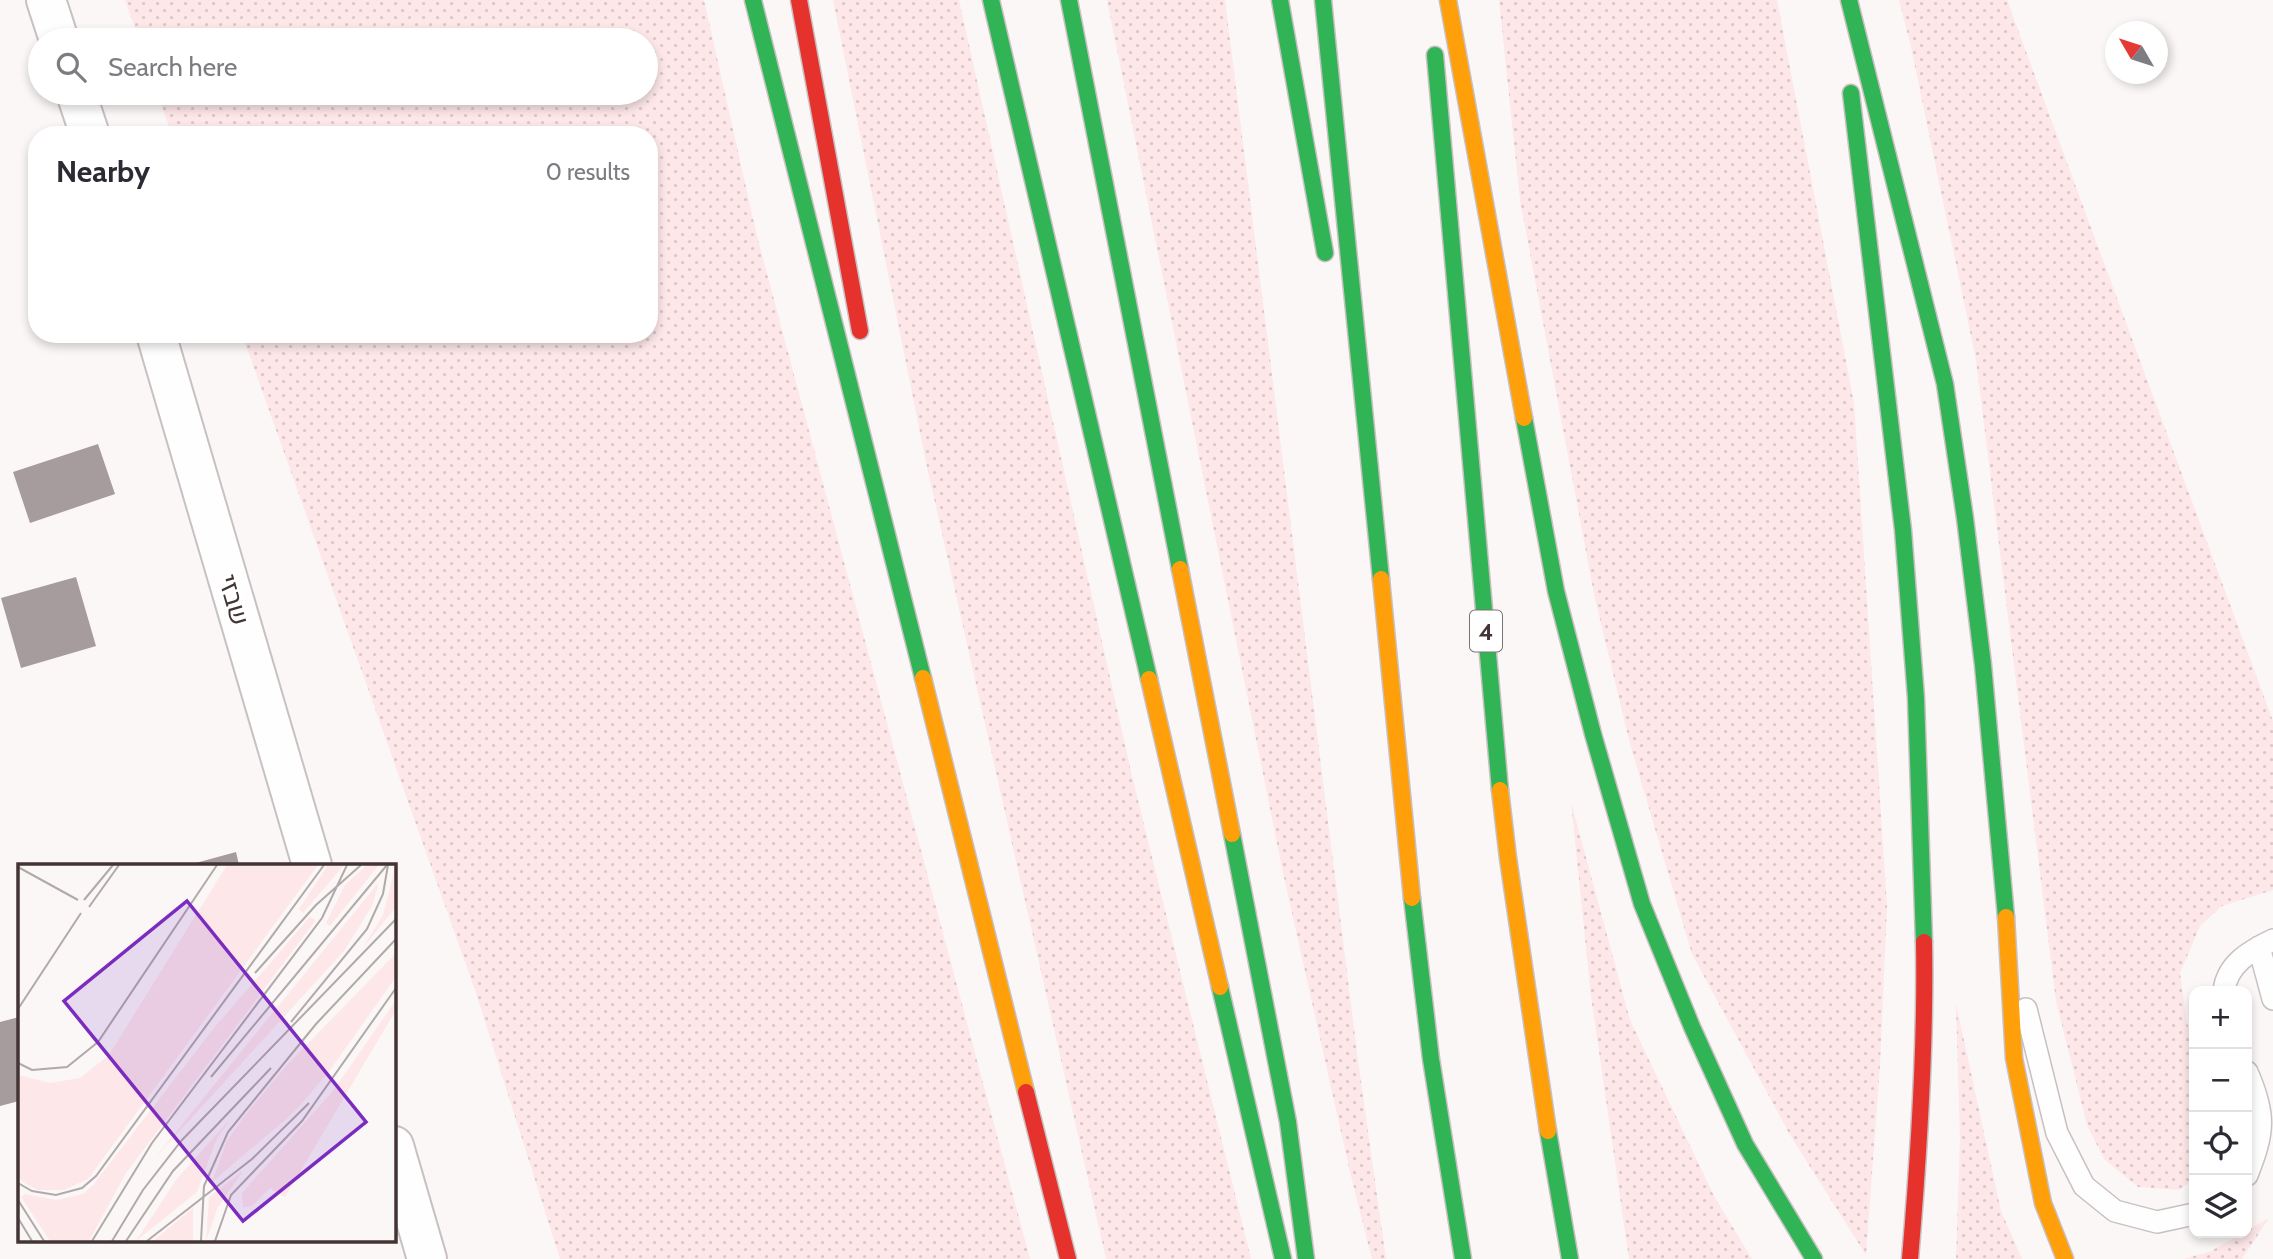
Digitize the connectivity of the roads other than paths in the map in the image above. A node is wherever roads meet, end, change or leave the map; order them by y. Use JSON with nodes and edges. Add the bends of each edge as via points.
{"nodes":[{"id":1,"x":46,"y":0,"type":"edge"},
{"id":2,"x":753,"y":0,"type":"edge"},
{"id":3,"x":799,"y":0,"type":"edge"},
{"id":4,"x":991,"y":0,"type":"edge"},
{"id":5,"x":1069,"y":0,"type":"edge"},
{"id":6,"x":1280,"y":0,"type":"edge"},
{"id":7,"x":1323,"y":0,"type":"edge"},
{"id":8,"x":1448,"y":0,"type":"edge"},
{"id":9,"x":1840,"y":0,"type":"edge"},
{"id":10,"x":1849,"y":0,"type":"edge"},
{"id":11,"x":55,"y":28,"type":"edge"},
{"id":12,"x":1434,"y":42,"type":"dead end"},
{"id":13,"x":80,"y":105,"type":"edge"},
{"id":14,"x":87,"y":126,"type":"edge"},
{"id":15,"x":1329,"y":275,"type":"dead end"},
{"id":16,"x":159,"y":343,"type":"edge"},
{"id":17,"x":1341,"y":344,"type":"dead end"},
{"id":18,"x":864,"y":348,"type":"dead end"},
{"id":19,"x":884,"y":454,"type":"dead end"},
{"id":20,"x":1378,"y":550,"type":"junction"},
{"id":21,"x":938,"y":735,"type":"junction"},
{"id":22,"x":312,"y":864,"type":"edge"},
{"id":23,"x":2004,"y":886,"type":"junction"},
{"id":24,"x":2266,"y":943,"type":"edge"},
{"id":25,"x":2224,"y":986,"type":"edge"},
{"id":26,"x":2273,"y":999,"type":"edge"},
{"id":27,"x":2252,"y":1087,"type":"edge"},
{"id":28,"x":396,"y":1153,"type":"edge"},
{"id":29,"x":2252,"y":1162,"type":"edge"},
{"id":30,"x":2189,"y":1215,"type":"edge"},
{"id":31,"x":427,"y":1259,"type":"edge"},
{"id":32,"x":1068,"y":1259,"type":"edge"},
{"id":33,"x":1283,"y":1259,"type":"edge"},
{"id":34,"x":1306,"y":1259,"type":"edge"},
{"id":35,"x":1464,"y":1259,"type":"edge"},
{"id":36,"x":1570,"y":1259,"type":"edge"},
{"id":37,"x":1814,"y":1259,"type":"edge"},
{"id":38,"x":1910,"y":1259,"type":"edge"},
{"id":39,"x":2065,"y":1259,"type":"edge"}],
"edges":[{"from":1,"to":11,"type":"street"},
{"from":2,"to":21,"type":"highway"},
{"from":3,"to":18,"type":"highway"},
{"from":4,"to":33,"type":"highway"},
{"from":5,"to":34,"type":"highway","via":[[1288,1122]]},
{"from":6,"to":15,"type":"highway"},
{"from":7,"to":20,"type":"highway"},
{"from":8,"to":37,"type":"highway","via":[[1556,591],[1600,760],[1642,904],[1692,1027],[1745,1144]]},
{"from":9,"to":38,"type":"highway","via":[[1903,530],[1916,698],[1925,994]]},
{"from":10,"to":23,"type":"highway","via":[[1945,384],[1983,664]]},
{"from":12,"to":36,"type":"highway","number":"4","via":[[1493,726],[1508,858]]},
{"from":13,"to":14,"type":"street"},
{"from":16,"to":22,"type":"street","name":"שבזי"},
{"from":17,"to":20,"type":"highway"},
{"from":19,"to":21,"type":"highway"},
{"from":20,"to":35,"type":"highway","via":[[1431,1059]]},
{"from":21,"to":32,"type":"highway"},
{"from":23,"to":30,"type":"lane","via":[[2028,1019],[2057,1133],[2084,1186],[2115,1211],[2157,1222]]},
{"from":23,"to":39,"type":"highway","via":[[2014,1058],[2043,1203]]},
{"from":24,"to":25,"type":"lane","via":[[2243,956],[2225,978]]},
{"from":24,"to":26,"type":"lane"},
{"from":27,"to":29,"type":"lane","via":[[2261,1113],[2260,1141]]},
{"from":28,"to":31,"type":"street"}]}
